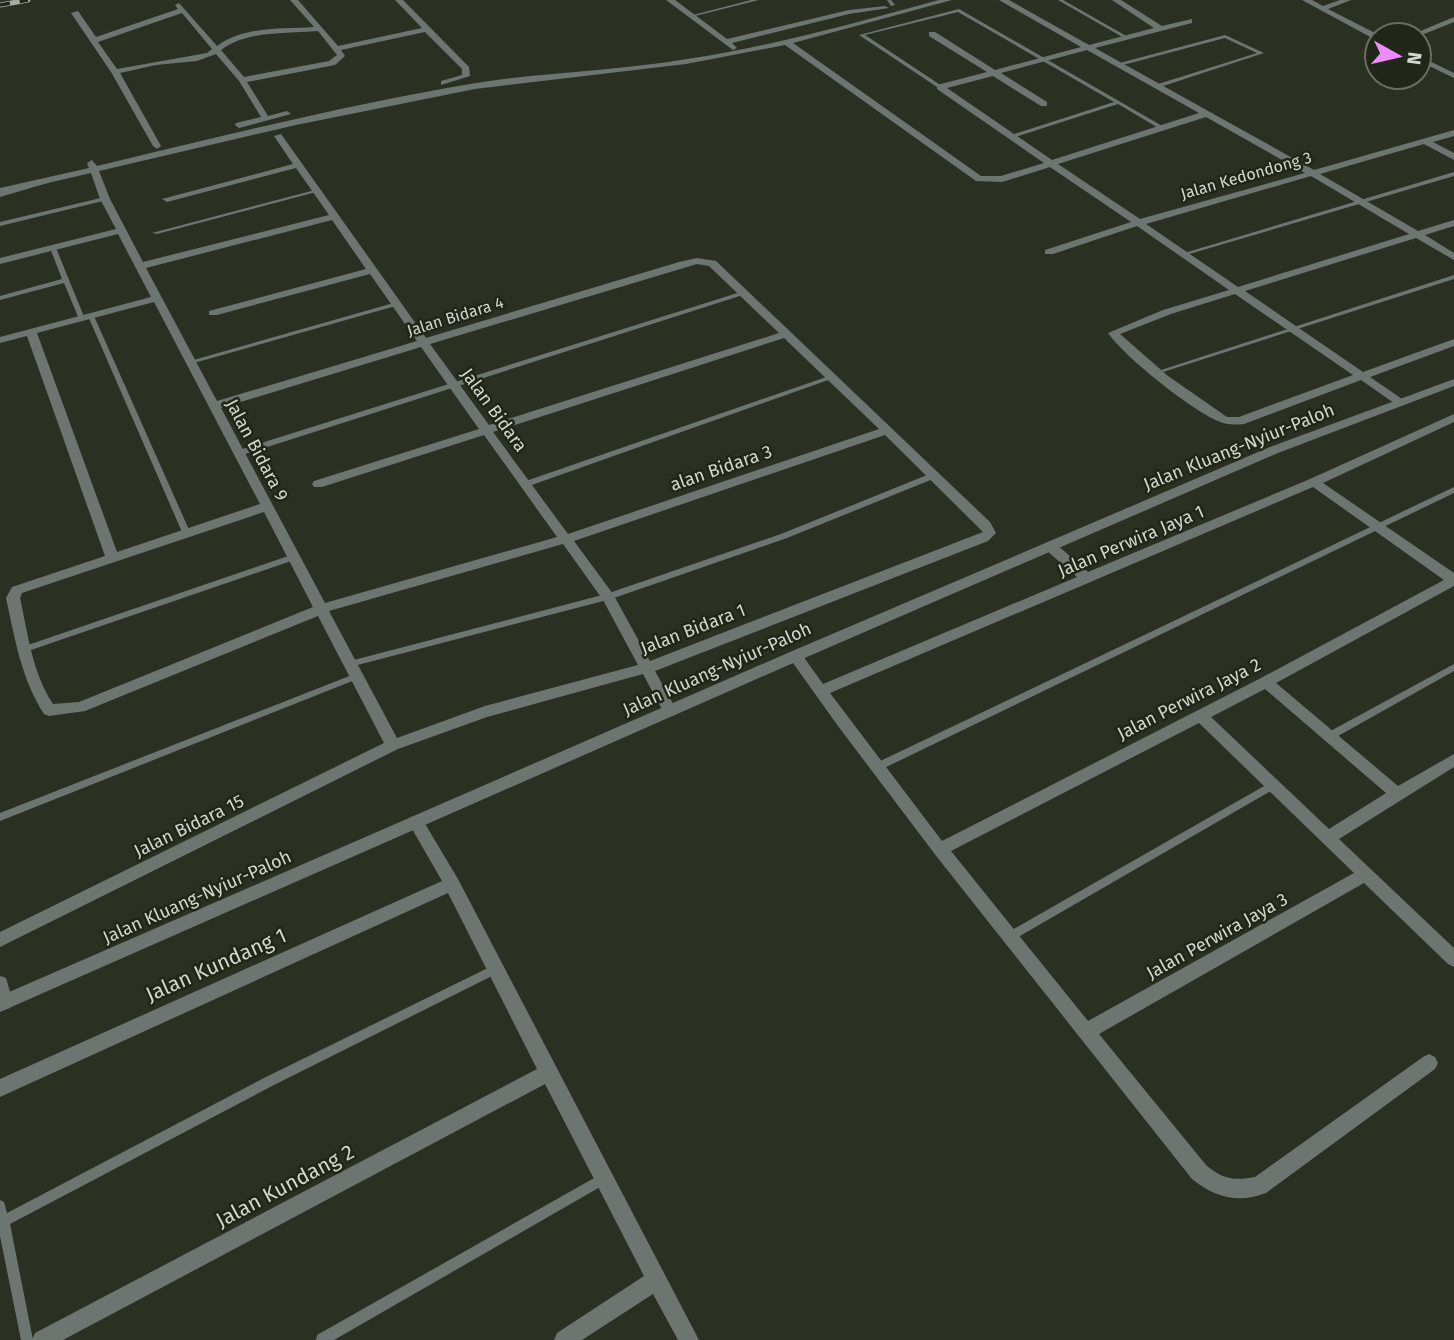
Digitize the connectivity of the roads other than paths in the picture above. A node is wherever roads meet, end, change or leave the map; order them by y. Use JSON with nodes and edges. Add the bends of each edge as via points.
{"nodes":[{"id":1,"x":294,"y":0,"type":"edge"},
{"id":2,"x":398,"y":0,"type":"edge"},
{"id":3,"x":670,"y":0,"type":"edge"},
{"id":4,"x":757,"y":0,"type":"edge"},
{"id":5,"x":948,"y":0,"type":"edge"},
{"id":6,"x":1003,"y":0,"type":"edge"},
{"id":7,"x":1059,"y":0,"type":"edge"},
{"id":8,"x":1116,"y":0,"type":"edge"},
{"id":9,"x":1306,"y":0,"type":"edge"},
{"id":10,"x":1347,"y":0,"type":"edge"},
{"id":11,"x":891,"y":2,"type":"edge"},
{"id":12,"x":1323,"y":8,"type":"junction"},
{"id":13,"x":75,"y":13,"type":"dead end"},
{"id":14,"x":691,"y":16,"type":"junction"},
{"id":15,"x":1454,"y":19,"type":"edge"},
{"id":16,"x":1189,"y":21,"type":"dead end"},
{"id":17,"x":1160,"y":28,"type":"junction"},
{"id":18,"x":1433,"y":28,"type":"edge"},
{"id":19,"x":318,"y":29,"type":"junction"},
{"id":20,"x":427,"y":29,"type":"junction"},
{"id":21,"x":1363,"y":29,"type":"edge"},
{"id":22,"x":932,"y":34,"type":"dead end"},
{"id":23,"x":1126,"y":37,"type":"junction"},
{"id":24,"x":93,"y":41,"type":"junction"},
{"id":25,"x":785,"y":41,"type":"junction"},
{"id":26,"x":726,"y":42,"type":"junction"},
{"id":27,"x":1087,"y":47,"type":"junction"},
{"id":28,"x":339,"y":48,"type":"junction"},
{"id":29,"x":216,"y":50,"type":"junction"},
{"id":30,"x":739,"y":52,"type":"junction"},
{"id":31,"x":1042,"y":58,"type":"junction"},
{"id":32,"x":1119,"y":64,"type":"junction"},
{"id":33,"x":1433,"y":65,"type":"edge"},
{"id":34,"x":115,"y":72,"type":"junction"},
{"id":35,"x":993,"y":72,"type":"junction"},
{"id":36,"x":1454,"y":76,"type":"edge"},
{"id":37,"x":242,"y":80,"type":"junction"},
{"id":38,"x":1157,"y":86,"type":"junction"},
{"id":39,"x":940,"y":87,"type":"junction"},
{"id":40,"x":1117,"y":103,"type":"junction"},
{"id":41,"x":1044,"y":104,"type":"dead end"},
{"id":42,"x":1206,"y":114,"type":"junction"},
{"id":43,"x":265,"y":119,"type":"junction"},
{"id":44,"x":1162,"y":128,"type":"junction"},
{"id":45,"x":1454,"y":132,"type":"edge"},
{"id":46,"x":278,"y":136,"type":"dead end"},
{"id":47,"x":1013,"y":136,"type":"junction"},
{"id":48,"x":1425,"y":141,"type":"junction"},
{"id":49,"x":157,"y":146,"type":"junction"},
{"id":50,"x":1454,"y":157,"type":"edge"},
{"id":51,"x":1053,"y":164,"type":"junction"},
{"id":52,"x":299,"y":165,"type":"junction"},
{"id":53,"x":93,"y":166,"type":"junction"},
{"id":54,"x":1310,"y":173,"type":"junction"},
{"id":55,"x":1454,"y":174,"type":"edge"},
{"id":56,"x":30,"y":186,"type":"junction"},
{"id":57,"x":317,"y":191,"type":"junction"},
{"id":58,"x":0,"y":193,"type":"edge"},
{"id":59,"x":105,"y":199,"type":"junction"},
{"id":60,"x":167,"y":199,"type":"dead end"},
{"id":61,"x":1362,"y":201,"type":"junction"},
{"id":62,"x":334,"y":216,"type":"junction"},
{"id":63,"x":1138,"y":222,"type":"junction"},
{"id":64,"x":1454,"y":223,"type":"edge"},
{"id":65,"x":0,"y":224,"type":"edge"},
{"id":66,"x":122,"y":230,"type":"junction"},
{"id":67,"x":155,"y":233,"type":"dead end"},
{"id":68,"x":1417,"y":234,"type":"junction"},
{"id":69,"x":53,"y":248,"type":"junction"},
{"id":70,"x":1049,"y":252,"type":"dead end"},
{"id":71,"x":1184,"y":254,"type":"junction"},
{"id":72,"x":1454,"y":257,"type":"edge"},
{"id":73,"x":0,"y":261,"type":"edge"},
{"id":74,"x":141,"y":267,"type":"junction"},
{"id":75,"x":373,"y":270,"type":"junction"},
{"id":76,"x":1454,"y":276,"type":"edge"},
{"id":77,"x":66,"y":280,"type":"junction"},
{"id":78,"x":1237,"y":290,"type":"junction"},
{"id":79,"x":744,"y":293,"type":"junction"},
{"id":80,"x":0,"y":298,"type":"edge"},
{"id":81,"x":158,"y":298,"type":"junction"},
{"id":82,"x":397,"y":304,"type":"junction"},
{"id":83,"x":213,"y":313,"type":"dead end"},
{"id":84,"x":86,"y":317,"type":"junction"},
{"id":85,"x":1291,"y":327,"type":"junction"},
{"id":86,"x":31,"y":332,"type":"junction"},
{"id":87,"x":787,"y":334,"type":"junction"},
{"id":88,"x":0,"y":340,"type":"edge"},
{"id":89,"x":424,"y":342,"type":"junction"},
{"id":90,"x":1454,"y":342,"type":"edge"},
{"id":91,"x":192,"y":362,"type":"junction"},
{"id":92,"x":1158,"y":372,"type":"junction"},
{"id":93,"x":1361,"y":375,"type":"junction"},
{"id":94,"x":832,"y":377,"type":"junction"},
{"id":95,"x":1454,"y":382,"type":"edge"},
{"id":96,"x":453,"y":385,"type":"junction"},
{"id":97,"x":1401,"y":403,"type":"junction"},
{"id":98,"x":214,"y":406,"type":"junction"},
{"id":99,"x":1454,"y":418,"type":"edge"},
{"id":100,"x":888,"y":430,"type":"junction"},
{"id":101,"x":488,"y":431,"type":"junction"},
{"id":102,"x":239,"y":453,"type":"junction"},
{"id":103,"x":935,"y":475,"type":"junction"},
{"id":104,"x":1314,"y":482,"type":"junction"},
{"id":105,"x":318,"y":484,"type":"dead end"},
{"id":106,"x":526,"y":484,"type":"junction"},
{"id":107,"x":1454,"y":490,"type":"edge"},
{"id":108,"x":268,"y":506,"type":"junction"},
{"id":109,"x":1378,"y":527,"type":"junction"},
{"id":110,"x":186,"y":532,"type":"junction"},
{"id":111,"x":566,"y":539,"type":"junction"},
{"id":112,"x":1051,"y":547,"type":"junction"},
{"id":113,"x":111,"y":557,"type":"junction"},
{"id":114,"x":294,"y":557,"type":"junction"},
{"id":115,"x":1087,"y":579,"type":"junction"},
{"id":116,"x":1454,"y":580,"type":"edge"},
{"id":117,"x":608,"y":597,"type":"junction"},
{"id":118,"x":321,"y":608,"type":"junction"},
{"id":119,"x":25,"y":649,"type":"junction"},
{"id":120,"x":795,"y":656,"type":"junction"},
{"id":121,"x":1454,"y":667,"type":"edge"},
{"id":122,"x":647,"y":668,"type":"junction"},
{"id":123,"x":354,"y":670,"type":"junction"},
{"id":124,"x":1266,"y":682,"type":"junction"},
{"id":125,"x":820,"y":691,"type":"junction"},
{"id":126,"x":670,"y":710,"type":"junction"},
{"id":127,"x":1200,"y":715,"type":"junction"},
{"id":128,"x":1328,"y":737,"type":"junction"},
{"id":129,"x":393,"y":745,"type":"junction"},
{"id":130,"x":1454,"y":760,"type":"edge"},
{"id":131,"x":877,"y":768,"type":"junction"},
{"id":132,"x":1273,"y":785,"type":"junction"},
{"id":133,"x":1396,"y":794,"type":"junction"},
{"id":134,"x":0,"y":817,"type":"edge"},
{"id":135,"x":416,"y":822,"type":"junction"},
{"id":136,"x":1328,"y":838,"type":"junction"},
{"id":137,"x":941,"y":849,"type":"junction"},
{"id":138,"x":1366,"y":874,"type":"junction"},
{"id":139,"x":452,"y":884,"type":"junction"},
{"id":140,"x":1009,"y":937,"type":"junction"},
{"id":141,"x":0,"y":940,"type":"edge"},
{"id":142,"x":1454,"y":959,"type":"edge"},
{"id":143,"x":496,"y":969,"type":"junction"},
{"id":144,"x":0,"y":984,"type":"edge"},
{"id":145,"x":2,"y":1003,"type":"edge"},
{"id":146,"x":1087,"y":1031,"type":"junction"},
{"id":147,"x":1429,"y":1063,"type":"dead end"},
{"id":148,"x":549,"y":1072,"type":"junction"},
{"id":149,"x":0,"y":1088,"type":"edge"},
{"id":150,"x":603,"y":1179,"type":"junction"},
{"id":151,"x":0,"y":1206,"type":"edge"},
{"id":152,"x":2,"y":1222,"type":"edge"},
{"id":153,"x":658,"y":1279,"type":"junction"},
{"id":154,"x":331,"y":1338,"type":"edge"},
{"id":155,"x":27,"y":1340,"type":"edge"},
{"id":156,"x":42,"y":1340,"type":"edge"},
{"id":157,"x":565,"y":1340,"type":"edge"},
{"id":158,"x":689,"y":1340,"type":"edge"}],
"edges":[{"from":1,"to":19,"type":"street"},
{"from":2,"to":20,"type":"street"},
{"from":3,"to":14,"type":"street"},
{"from":4,"to":14,"type":"lane"},
{"from":5,"to":25,"type":"street"},
{"from":6,"to":27,"type":"street"},
{"from":7,"to":23,"type":"lane"},
{"from":8,"to":17,"type":"street"},
{"from":9,"to":12,"type":"street"},
{"from":10,"to":12,"type":"street"},
{"from":11,"to":26,"type":"street","via":[[875,10],[849,12]]},
{"from":12,"to":21,"type":"street"},
{"from":13,"to":24,"type":"street"},
{"from":14,"to":26,"type":"street"},
{"from":15,"to":18,"type":"street"},
{"from":16,"to":17,"type":"street"},
{"from":17,"to":23,"type":"street"},
{"from":19,"to":28,"type":"street"},
{"from":19,"to":29,"type":"street","via":[[248,34]]},
{"from":20,"to":28,"type":"street"},
{"from":20,"to":43,"type":"street","via":[[466,69],[466,76]]},
{"from":22,"to":35,"type":"street"},
{"from":23,"to":27,"type":"street"},
{"from":24,"to":29,"type":"street","via":[[181,8]]},
{"from":24,"to":34,"type":"street"},
{"from":25,"to":30,"type":"street"},
{"from":25,"to":51,"type":"street","via":[[979,178],[1002,179]]},
{"from":26,"to":30,"type":"street"},
{"from":27,"to":31,"type":"street"},
{"from":27,"to":32,"type":"street"},
{"from":28,"to":37,"type":"street","via":[[341,56],[332,63]]},
{"from":29,"to":34,"type":"street","via":[[197,60]]},
{"from":29,"to":37,"type":"street"},
{"from":30,"to":53,"type":"street","via":[[476,86]]},
{"from":31,"to":35,"type":"street"},
{"from":31,"to":39,"type":"lane","via":[[959,10],[861,35]]},
{"from":31,"to":40,"type":"lane"},
{"from":32,"to":38,"type":"street"},
{"from":32,"to":38,"type":"lane","via":[[1225,36],[1260,51],[1260,55]]},
{"from":33,"to":36,"type":"street"},
{"from":34,"to":49,"type":"street"},
{"from":35,"to":39,"type":"street"},
{"from":35,"to":41,"type":"street"},
{"from":37,"to":43,"type":"street"},
{"from":38,"to":42,"type":"street"},
{"from":39,"to":47,"type":"street"},
{"from":40,"to":44,"type":"lane"},
{"from":40,"to":47,"type":"lane"},
{"from":42,"to":44,"type":"street"},
{"from":42,"to":54,"type":"street"},
{"from":43,"to":49,"type":"street"},
{"from":44,"to":51,"type":"street"},
{"from":45,"to":48,"type":"street","name":"Jalan Kedondong 3"},
{"from":46,"to":52,"type":"street","name":"Jalan Bidara"},
{"from":47,"to":51,"type":"street"},
{"from":48,"to":50,"type":"street"},
{"from":48,"to":54,"type":"street","name":"Jalan Kedondong 3"},
{"from":49,"to":53,"type":"street"},
{"from":51,"to":63,"type":"street"},
{"from":52,"to":57,"type":"street","name":"Jalan Bidara"},
{"from":52,"to":60,"type":"street"},
{"from":53,"to":56,"type":"street"},
{"from":53,"to":56,"type":"street"},
{"from":53,"to":59,"type":"street","name":"Jalan Bidara 9"},
{"from":54,"to":61,"type":"street"},
{"from":54,"to":63,"type":"street","name":"Jalan Kedondong 3"},
{"from":55,"to":61,"type":"lane"},
{"from":56,"to":58,"type":"street"},
{"from":57,"to":62,"type":"street","name":"Jalan Bidara"},
{"from":57,"to":67,"type":"lane"},
{"from":59,"to":65,"type":"lane"},
{"from":59,"to":66,"type":"street","name":"Jalan Bidara 9"},
{"from":61,"to":68,"type":"street"},
{"from":61,"to":71,"type":"lane"},
{"from":62,"to":74,"type":"street"},
{"from":62,"to":75,"type":"street","name":"Jalan Bidara"},
{"from":63,"to":70,"type":"street","name":"Jalan Kedondong 3"},
{"from":63,"to":71,"type":"street"},
{"from":64,"to":68,"type":"street"},
{"from":66,"to":69,"type":"street"},
{"from":66,"to":74,"type":"street","name":"Jalan Bidara 9"},
{"from":68,"to":72,"type":"street"},
{"from":68,"to":78,"type":"street"},
{"from":69,"to":73,"type":"street"},
{"from":69,"to":77,"type":"lane"},
{"from":71,"to":78,"type":"street"},
{"from":74,"to":81,"type":"street","name":"Jalan Bidara 9"},
{"from":75,"to":82,"type":"street","name":"Jalan Bidara"},
{"from":75,"to":83,"type":"street"},
{"from":76,"to":85,"type":"lane"},
{"from":77,"to":80,"type":"lane"},
{"from":77,"to":84,"type":"lane"},
{"from":78,"to":85,"type":"street"},
{"from":78,"to":92,"type":"street","via":[[1113,332]]},
{"from":79,"to":87,"type":"street"},
{"from":79,"to":89,"type":"street","name":"Jalan Bidara 4","via":[[712,263],[683,264]]},
{"from":79,"to":96,"type":"lane"},
{"from":81,"to":84,"type":"street"},
{"from":81,"to":91,"type":"street","name":"Jalan Bidara 9"},
{"from":82,"to":89,"type":"street","name":"Jalan Bidara"},
{"from":82,"to":91,"type":"lane"},
{"from":84,"to":86,"type":"street"},
{"from":84,"to":110,"type":"lane"},
{"from":85,"to":92,"type":"lane"},
{"from":85,"to":93,"type":"street"},
{"from":86,"to":88,"type":"street"},
{"from":86,"to":113,"type":"street"},
{"from":87,"to":94,"type":"street"},
{"from":87,"to":101,"type":"street"},
{"from":89,"to":96,"type":"street","name":"Jalan Bidara"},
{"from":89,"to":98,"type":"street","name":"Jalan Bidara 4"},
{"from":90,"to":93,"type":"street"},
{"from":91,"to":98,"type":"street","name":"Jalan Bidara 9"},
{"from":92,"to":93,"type":"street","via":[[1231,421]]},
{"from":93,"to":97,"type":"street"},
{"from":94,"to":100,"type":"street"},
{"from":94,"to":106,"type":"lane"},
{"from":95,"to":97,"type":"street","name":"Jalan Kluang-Nyiur-Paloh"},
{"from":96,"to":101,"type":"street","name":"Jalan Bidara"},
{"from":96,"to":102,"type":"lane"},
{"from":97,"to":112,"type":"street","name":"Jalan Kluang-Nyiur-Paloh","via":[[1274,450]]},
{"from":98,"to":102,"type":"street","name":"Jalan Bidara 9"},
{"from":99,"to":104,"type":"street","name":"Jalan Perwira Jaya 1"},
{"from":100,"to":103,"type":"street"},
{"from":100,"to":111,"type":"street","name":"alan Bidara 3"},
{"from":101,"to":105,"type":"street"},
{"from":101,"to":106,"type":"street","name":"Jalan Bidara"},
{"from":102,"to":108,"type":"street","name":"Jalan Bidara 9"},
{"from":103,"to":117,"type":"lane","via":[[784,536]]},
{"from":103,"to":122,"type":"street","name":"Jalan Bidara 1","via":[[990,533]]},
{"from":104,"to":109,"type":"street"},
{"from":104,"to":115,"type":"street","name":"Jalan Perwira Jaya 1"},
{"from":106,"to":111,"type":"street","name":"Jalan Bidara"},
{"from":107,"to":109,"type":"lane"},
{"from":108,"to":110,"type":"street"},
{"from":108,"to":114,"type":"street","name":"Jalan Bidara 9"},
{"from":109,"to":116,"type":"street"},
{"from":109,"to":131,"type":"lane"},
{"from":110,"to":113,"type":"street"},
{"from":111,"to":117,"type":"street","name":"Jalan Bidara"},
{"from":111,"to":118,"type":"street","name":"alan Bidara 3"},
{"from":112,"to":115,"type":"street"},
{"from":112,"to":120,"type":"street","name":"Jalan Kluang-Nyiur-Paloh"},
{"from":113,"to":119,"type":"street","name":"alan Bidara 3","via":[[17,590],[13,598]]},
{"from":114,"to":118,"type":"street","name":"Jalan Bidara 9"},
{"from":114,"to":119,"type":"lane"},
{"from":115,"to":125,"type":"street","name":"Jalan Perwira Jaya 1"},
{"from":116,"to":124,"type":"street","name":"Jalan Perwira Jaya 2"},
{"from":117,"to":122,"type":"street","name":"Jalan Bidara"},
{"from":117,"to":123,"type":"lane"},
{"from":118,"to":119,"type":"street","name":"alan Bidara 3","via":[[61,711],[49,710],[39,696]]},
{"from":118,"to":123,"type":"street","name":"Jalan Bidara 9"},
{"from":120,"to":125,"type":"street"},
{"from":120,"to":126,"type":"street","name":"Jalan Kluang-Nyiur-Paloh"},
{"from":121,"to":128,"type":"lane"},
{"from":122,"to":126,"type":"street","name":"Jalan Bidara"},
{"from":122,"to":129,"type":"street","name":"Jalan Bidara 1","via":[[485,712]]},
{"from":123,"to":129,"type":"street","name":"Jalan Bidara 9"},
{"from":123,"to":134,"type":"lane"},
{"from":124,"to":127,"type":"street","name":"Jalan Perwira Jaya 2"},
{"from":124,"to":128,"type":"street"},
{"from":125,"to":131,"type":"street"},
{"from":126,"to":135,"type":"street","name":"Jalan Kluang-Nyiur-Paloh"},
{"from":127,"to":132,"type":"street"},
{"from":127,"to":137,"type":"street","name":"Jalan Perwira Jaya 2"},
{"from":128,"to":133,"type":"street"},
{"from":129,"to":141,"type":"street","name":"Jalan Bidara 15"},
{"from":130,"to":133,"type":"street"},
{"from":131,"to":137,"type":"street"},
{"from":132,"to":136,"type":"street"},
{"from":132,"to":140,"type":"lane"},
{"from":133,"to":136,"type":"street"},
{"from":135,"to":139,"type":"street"},
{"from":135,"to":145,"type":"street","name":"Jalan Kluang-Nyiur-Paloh"},
{"from":136,"to":138,"type":"street"},
{"from":137,"to":140,"type":"street"},
{"from":138,"to":142,"type":"street"},
{"from":138,"to":146,"type":"street","name":"Jalan Perwira Jaya 3"},
{"from":139,"to":143,"type":"street"},
{"from":139,"to":149,"type":"street","name":"Jalan Kundang 1"},
{"from":140,"to":146,"type":"street"},
{"from":143,"to":148,"type":"street"},
{"from":143,"to":152,"type":"lane"},
{"from":144,"to":145,"type":"street"},
{"from":146,"to":147,"type":"street","via":[[1199,1172],[1215,1187],[1233,1191],[1259,1186]]},
{"from":148,"to":150,"type":"street"},
{"from":148,"to":156,"type":"street","name":"Jalan Kundang 2"},
{"from":150,"to":153,"type":"street"},
{"from":150,"to":154,"type":"lane"},
{"from":151,"to":152,"type":"lane"},
{"from":152,"to":155,"type":"lane"},
{"from":153,"to":157,"type":"street"},
{"from":153,"to":158,"type":"street"}]}
